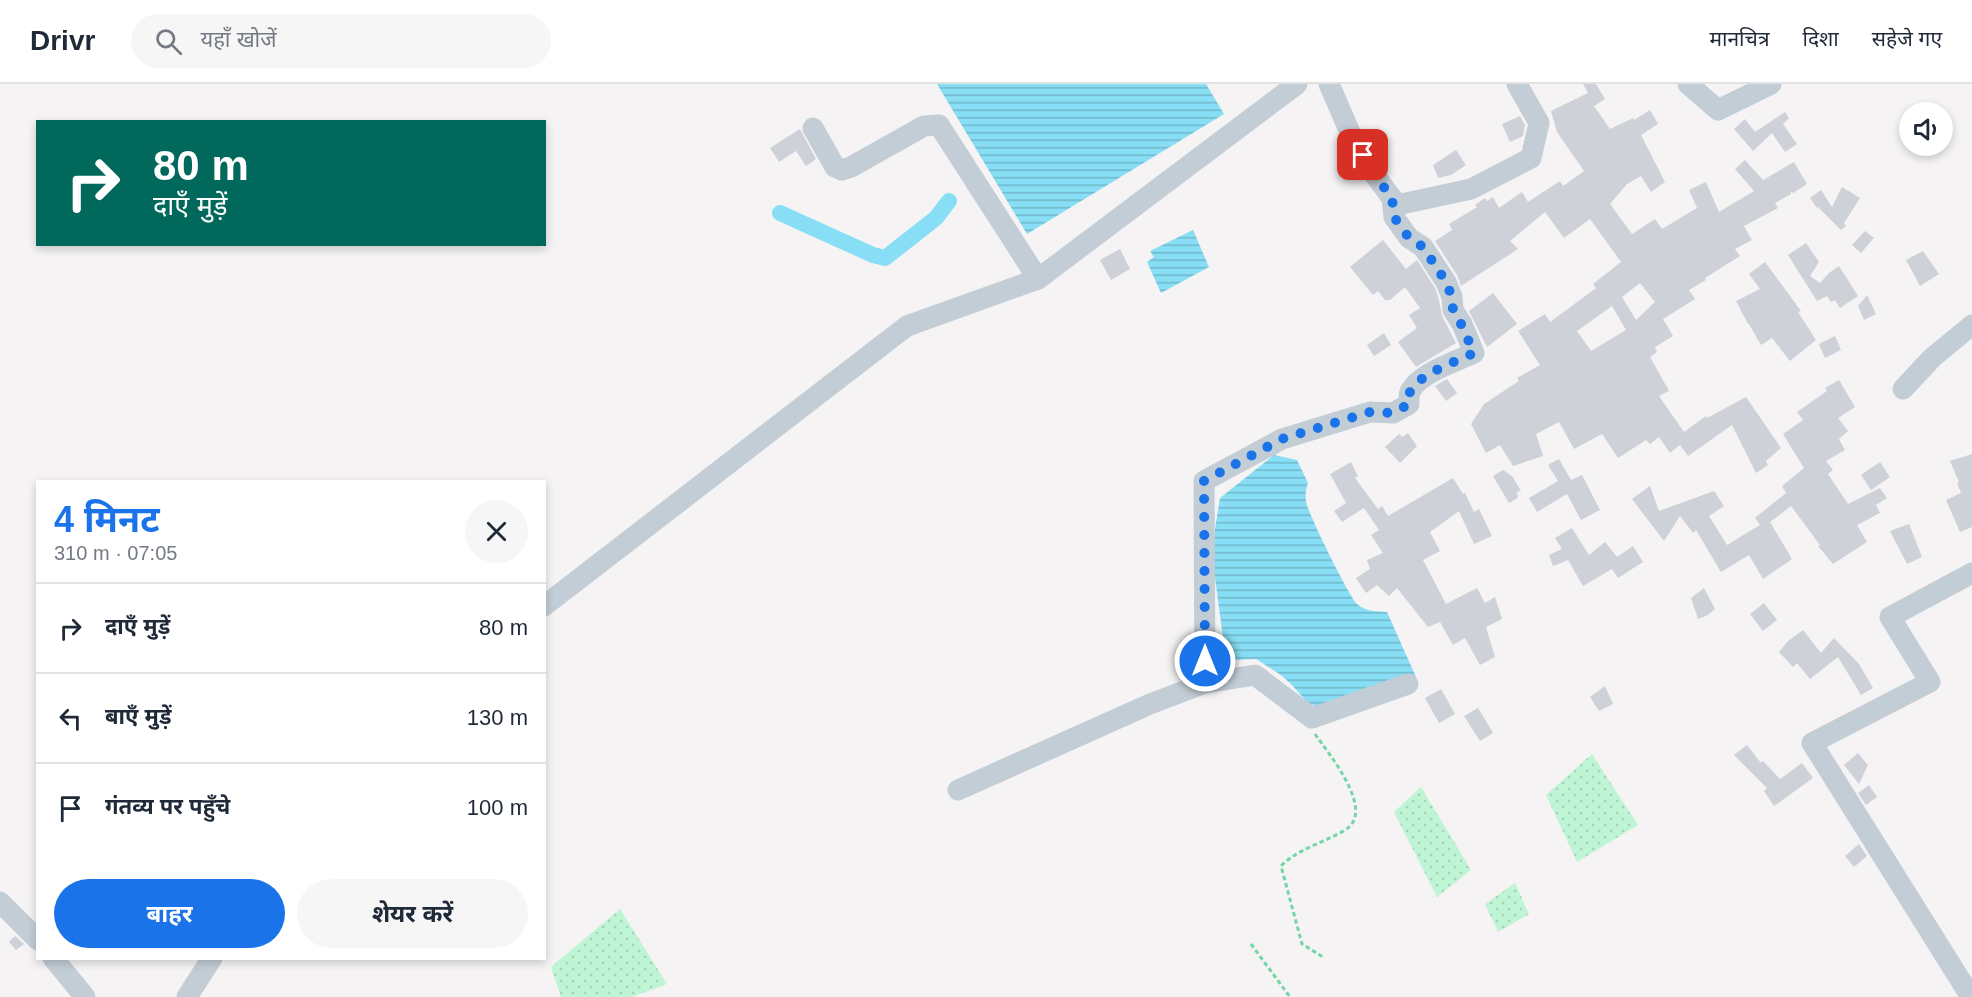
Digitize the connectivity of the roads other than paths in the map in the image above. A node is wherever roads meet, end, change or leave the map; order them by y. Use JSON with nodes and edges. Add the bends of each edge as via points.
{"nodes":[{"id":1,"x":1297,"y":84,"type":"edge"},
{"id":2,"x":1329,"y":84,"type":"edge"},
{"id":3,"x":1517,"y":84,"type":"edge"},
{"id":4,"x":1688,"y":84,"type":"edge"},
{"id":5,"x":1771,"y":84,"type":"edge"},
{"id":6,"x":813,"y":128,"type":"dead end"},
{"id":7,"x":1392,"y":198,"type":"junction"},
{"id":8,"x":1038,"y":279,"type":"junction"},
{"id":9,"x":1972,"y":325,"type":"edge"},
{"id":10,"x":1903,"y":389,"type":"dead end"},
{"id":11,"x":1972,"y":573,"type":"edge"},
{"id":12,"x":546,"y":604,"type":"edge"},
{"id":13,"x":1205,"y":683,"type":"junction"},
{"id":14,"x":1408,"y":684,"type":"dead end"},
{"id":15,"x":958,"y":790,"type":"dead end"},
{"id":16,"x":0,"y":902,"type":"edge"},
{"id":17,"x":36,"y":938,"type":"edge"},
{"id":18,"x":55,"y":960,"type":"edge"},
{"id":19,"x":211,"y":960,"type":"edge"},
{"id":20,"x":85,"y":997,"type":"edge"},
{"id":21,"x":187,"y":997,"type":"edge"},
{"id":22,"x":1971,"y":997,"type":"edge"}],
"edges":[{"from":1,"to":8,"type":"street"},
{"from":2,"to":7,"type":"street","via":[[1352,137]]},
{"from":3,"to":7,"type":"street","via":[[1539,123],[1531,158],[1471,189],[1397,205]]},
{"from":4,"to":5,"type":"street","via":[[1718,110]]},
{"from":6,"to":8,"type":"street","via":[[835,167],[842,170],[924,126],[939,125]]},
{"from":7,"to":13,"type":"street","via":[[1394,217],[1409,238],[1423,247],[1446,282],[1453,310],[1474,353],[1414,385],[1409,404],[1393,413],[1370,412],[1282,439],[1204,481]]},
{"from":8,"to":12,"type":"street","via":[[907,326]]},
{"from":9,"to":10,"type":"street","via":[[1932,358]]},
{"from":11,"to":22,"type":"street","via":[[1890,617],[1930,682],[1812,743]]},
{"from":13,"to":14,"type":"street","via":[[1255,675],[1312,718]]},
{"from":13,"to":15,"type":"street"},
{"from":16,"to":17,"type":"street"},
{"from":18,"to":20,"type":"street"},
{"from":19,"to":21,"type":"street"}]}
